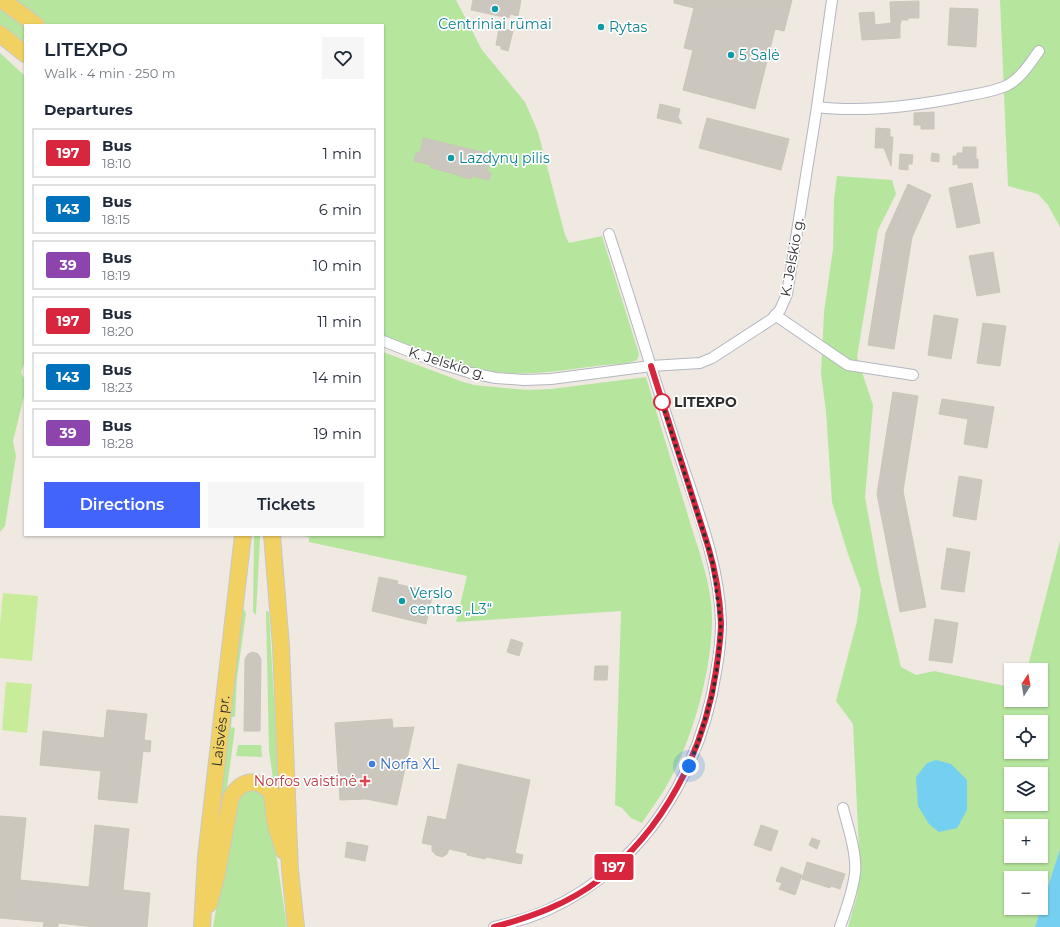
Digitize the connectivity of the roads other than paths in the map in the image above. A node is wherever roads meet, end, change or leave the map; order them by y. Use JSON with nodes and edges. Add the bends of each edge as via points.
{"nodes":[{"id":1,"x":2,"y":0,"type":"edge"},
{"id":2,"x":832,"y":0,"type":"edge"},
{"id":3,"x":35,"y":24,"type":"edge"},
{"id":4,"x":0,"y":34,"type":"edge"},
{"id":5,"x":1038,"y":51,"type":"dead end"},
{"id":6,"x":24,"y":53,"type":"edge"},
{"id":7,"x":817,"y":107,"type":"junction"},
{"id":8,"x":609,"y":234,"type":"dead end"},
{"id":9,"x":775,"y":315,"type":"junction"},
{"id":10,"x":384,"y":341,"type":"edge"},
{"id":11,"x":651,"y":366,"type":"junction"},
{"id":12,"x":913,"y":375,"type":"dead end"},
{"id":13,"x":243,"y":536,"type":"edge"},
{"id":14,"x":272,"y":536,"type":"edge"},
{"id":15,"x":843,"y":808,"type":"dead end"},
{"id":16,"x":290,"y":870,"type":"junction"},
{"id":17,"x":202,"y":926,"type":"edge"},
{"id":18,"x":296,"y":927,"type":"edge"},
{"id":19,"x":494,"y":927,"type":"edge"},
{"id":20,"x":840,"y":927,"type":"edge"}],
"edges":[{"from":1,"to":3,"type":"main road"},
{"from":2,"to":7,"type":"street","name":"K. Jelskio g."},
{"from":4,"to":6,"type":"main road"},
{"from":5,"to":7,"type":"street","via":[[1020,76],[1008,85],[981,94],[937,102],[876,108],[839,110]]},
{"from":7,"to":9,"type":"street","name":"K. Jelskio g.","via":[[787,294]]},
{"from":8,"to":11,"type":"street"},
{"from":9,"to":11,"type":"street","name":"K. Jelskio g.","via":[[712,358],[700,363]]},
{"from":9,"to":12,"type":"street","via":[[848,365]]},
{"from":10,"to":11,"type":"street","name":"K. Jelskio g.","via":[[471,373],[524,380]]},
{"from":11,"to":19,"type":"street","via":[[713,566],[721,624],[718,662],[706,718],[689,766],[677,788],[648,833],[618,864],[598,881],[557,905],[530,917]]},
{"from":13,"to":17,"type":"main road","name":"Laisvės pr.","via":[[206,857]]},
{"from":14,"to":16,"type":"main road","via":[[281,654]]},
{"from":15,"to":20,"type":"street","via":[[855,872]]},
{"from":16,"to":17,"type":"main road","via":[[275,821],[271,793],[266,787],[252,782],[236,788],[231,797],[217,874]]},
{"from":16,"to":18,"type":"main road"}]}
